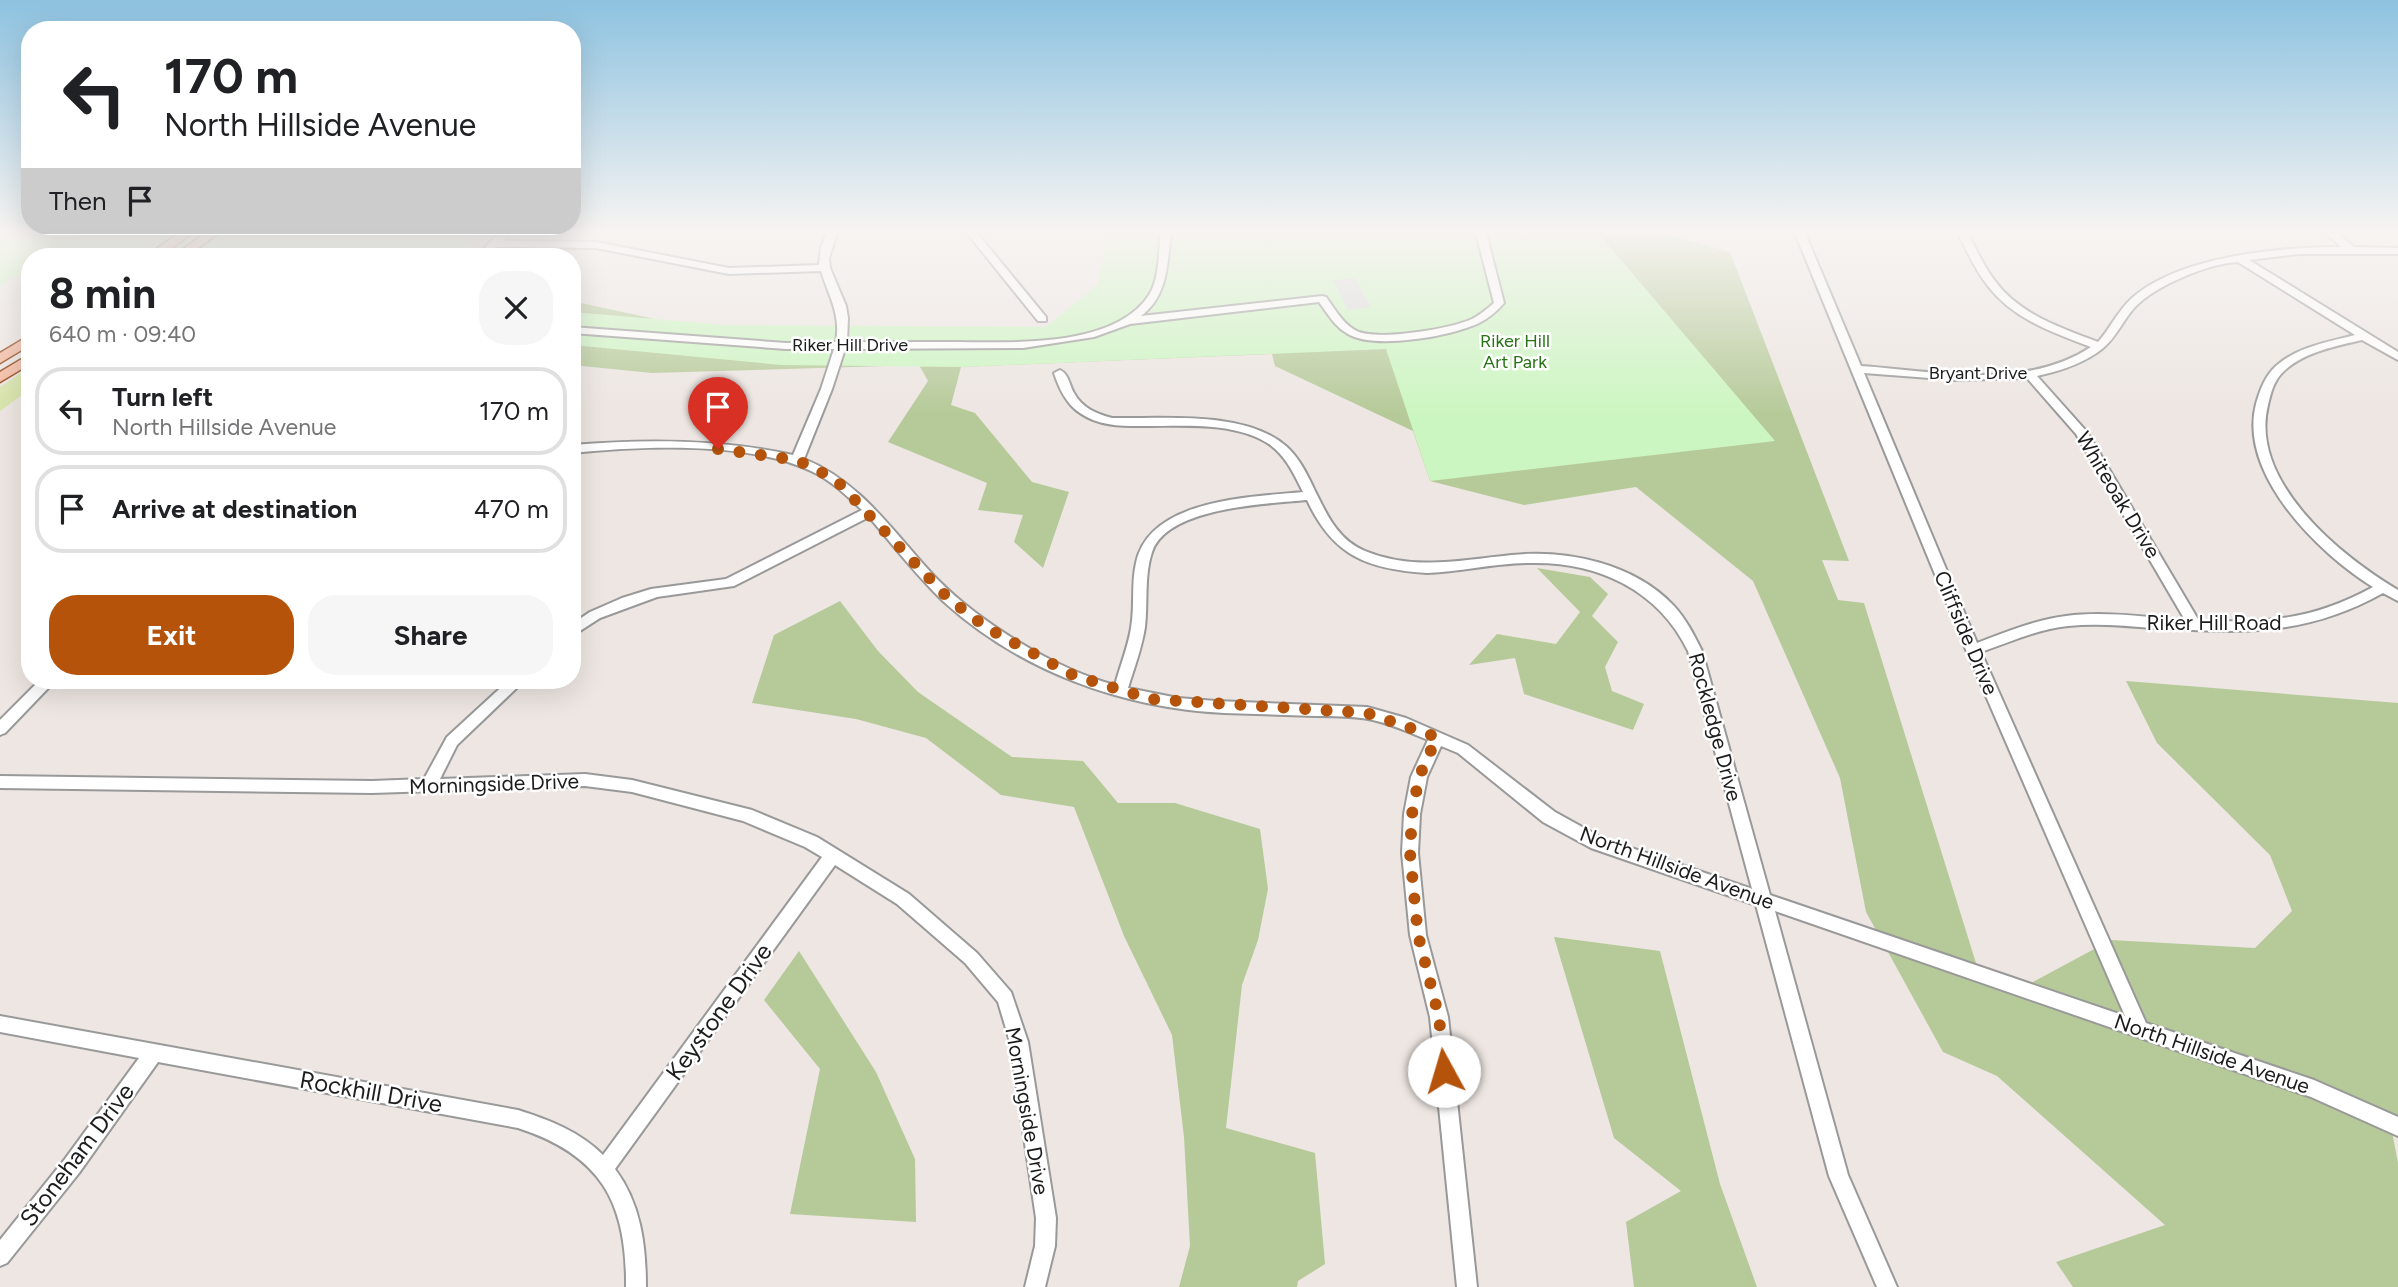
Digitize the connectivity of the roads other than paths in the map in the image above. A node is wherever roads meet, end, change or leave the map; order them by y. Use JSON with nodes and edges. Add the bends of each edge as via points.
{"nodes":[{"id":1,"x":834,"y":293,"type":"edge"},
{"id":2,"x":1021,"y":293,"type":"edge"},
{"id":3,"x":1155,"y":293,"type":"edge"},
{"id":4,"x":1496,"y":293,"type":"edge"},
{"id":5,"x":1825,"y":293,"type":"edge"},
{"id":6,"x":2001,"y":293,"type":"edge"},
{"id":7,"x":2146,"y":293,"type":"edge"},
{"id":8,"x":2295,"y":293,"type":"edge"},
{"id":9,"x":1042,"y":319,"type":"dead end"},
{"id":10,"x":1124,"y":322,"type":"junction"},
{"id":11,"x":581,"y":331,"type":"edge"},
{"id":12,"x":2363,"y":336,"type":"junction"},
{"id":13,"x":21,"y":345,"type":"edge"},
{"id":14,"x":842,"y":346,"type":"junction"},
{"id":15,"x":2099,"y":346,"type":"junction"},
{"id":16,"x":2398,"y":357,"type":"edge"},
{"id":17,"x":0,"y":359,"type":"edge"},
{"id":18,"x":21,"y":364,"type":"edge"},
{"id":19,"x":1857,"y":369,"type":"junction"},
{"id":20,"x":1060,"y":373,"type":"dead end"},
{"id":21,"x":2029,"y":374,"type":"junction"},
{"id":22,"x":0,"y":378,"type":"edge"},
{"id":23,"x":581,"y":448,"type":"edge"},
{"id":24,"x":797,"y":460,"type":"junction"},
{"id":25,"x":1311,"y":495,"type":"junction"},
{"id":26,"x":869,"y":512,"type":"junction"},
{"id":27,"x":2382,"y":588,"type":"junction"},
{"id":28,"x":2398,"y":596,"type":"edge"},
{"id":29,"x":581,"y":625,"type":"edge"},
{"id":30,"x":2195,"y":625,"type":"junction"},
{"id":31,"x":1973,"y":650,"type":"junction"},
{"id":32,"x":40,"y":689,"type":"edge"},
{"id":33,"x":508,"y":689,"type":"edge"},
{"id":34,"x":1120,"y":691,"type":"junction"},
{"id":35,"x":0,"y":729,"type":"edge"},
{"id":36,"x":1437,"y":737,"type":"junction"},
{"id":37,"x":0,"y":782,"type":"edge"},
{"id":38,"x":428,"y":786,"type":"junction"},
{"id":39,"x":833,"y":855,"type":"junction"},
{"id":40,"x":1762,"y":899,"type":"junction"},
{"id":41,"x":0,"y":1024,"type":"edge"},
{"id":42,"x":2140,"y":1029,"type":"junction"},
{"id":43,"x":154,"y":1052,"type":"junction"},
{"id":44,"x":2398,"y":1127,"type":"edge"},
{"id":45,"x":604,"y":1169,"type":"junction"},
{"id":46,"x":0,"y":1256,"type":"edge"},
{"id":47,"x":636,"y":1287,"type":"edge"},
{"id":48,"x":1035,"y":1287,"type":"edge"},
{"id":49,"x":1467,"y":1287,"type":"edge"},
{"id":50,"x":1887,"y":1287,"type":"edge"}],
"edges":[{"from":1,"to":14,"type":"street","via":[[842,310]]},
{"from":2,"to":9,"type":"street"},
{"from":3,"to":10,"type":"street","name":"Riker Hill Drive","via":[[1139,313]]},
{"from":4,"to":10,"type":"street","name":"Riker Hill Drive","via":[[1499,303],[1470,324],[1376,337],[1346,329],[1322,299]]},
{"from":5,"to":19,"type":"street","name":"Cliffside Drive"},
{"from":6,"to":15,"type":"street","via":[[2043,324]]},
{"from":7,"to":15,"type":"street","name":"Bryant Drive","via":[[2124,311]]},
{"from":8,"to":12,"type":"street"},
{"from":10,"to":14,"type":"street","name":"Riker Hill Drive","via":[[1094,334],[1023,345]]},
{"from":11,"to":14,"type":"street","name":"Riker Hill Drive"},
{"from":12,"to":16,"type":"street"},
{"from":12,"to":27,"type":"street","via":[[2313,351],[2283,366],[2260,400],[2256,426],[2264,461],[2288,500],[2327,543]]},
{"from":13,"to":17,"type":"main road"},
{"from":14,"to":24,"type":"street"},
{"from":15,"to":21,"type":"street","name":"Bryant Drive","via":[[2072,362]]},
{"from":18,"to":22,"type":"main road"},
{"from":19,"to":21,"type":"street","name":"Bryant Drive"},
{"from":19,"to":31,"type":"street","name":"Cliffside Drive"},
{"from":20,"to":25,"type":"street","name":"Rockledge Drive","via":[[1072,404],[1094,418],[1229,427],[1261,436],[1286,453]]},
{"from":21,"to":30,"type":"street","name":"Whiteoak Drive","via":[[2081,432]]},
{"from":23,"to":24,"type":"street","name":"North Hillside Avenue","via":[[676,445]]},
{"from":24,"to":26,"type":"street","name":"North Hillside Avenue","via":[[835,479]]},
{"from":25,"to":34,"type":"street","via":[[1197,513],[1163,528],[1149,541],[1142,563],[1138,629]]},
{"from":25,"to":40,"type":"street","name":"Rockledge Drive","via":[[1344,546],[1396,565],[1460,567],[1531,558],[1575,562],[1624,578],[1665,605],[1695,652]]},
{"from":26,"to":29,"type":"street","via":[[729,583],[656,592]]},
{"from":26,"to":34,"type":"street","name":"North Hillside Avenue","via":[[948,598],[987,628],[1073,675]]},
{"from":27,"to":28,"type":"street"},
{"from":27,"to":30,"type":"street","name":"Riker Hill Road","via":[[2351,607],[2302,621]]},
{"from":30,"to":31,"type":"street","name":"Riker Hill Road","via":[[2063,622]]},
{"from":31,"to":42,"type":"street","name":"Cliffside Drive"},
{"from":32,"to":35,"type":"street"},
{"from":33,"to":38,"type":"street","via":[[452,741]]},
{"from":34,"to":36,"type":"street","name":"North Hillside Avenue","via":[[1201,704],[1367,713]]},
{"from":36,"to":40,"type":"street","name":"North Hillside Avenue","via":[[1463,749],[1549,817],[1597,843]]},
{"from":36,"to":49,"type":"street","via":[[1419,777],[1410,853],[1418,935],[1439,1017]]},
{"from":37,"to":38,"type":"street","name":"Morningside Drive"},
{"from":38,"to":39,"type":"street","name":"Morningside Drive","via":[[520,780],[632,786],[746,815]]},
{"from":39,"to":45,"type":"street","name":"Keystone Drive"},
{"from":39,"to":48,"type":"street","name":"Morningside Drive","via":[[903,899],[971,958],[1005,998],[1019,1042],[1046,1218]]},
{"from":40,"to":42,"type":"street","name":"North Hillside Avenue"},
{"from":40,"to":50,"type":"street","name":"Rockledge Drive","via":[[1839,1176]]},
{"from":41,"to":43,"type":"street","name":"Rockhill Drive"},
{"from":42,"to":44,"type":"street","name":"North Hillside Avenue","via":[[2315,1090]]},
{"from":43,"to":45,"type":"street","name":"Rockhill Drive","via":[[537,1124],[571,1139]]},
{"from":43,"to":46,"type":"street","name":"Stoneham Drive"},
{"from":45,"to":47,"type":"street","name":"Rockhill Drive","via":[[628,1213]]}]}
